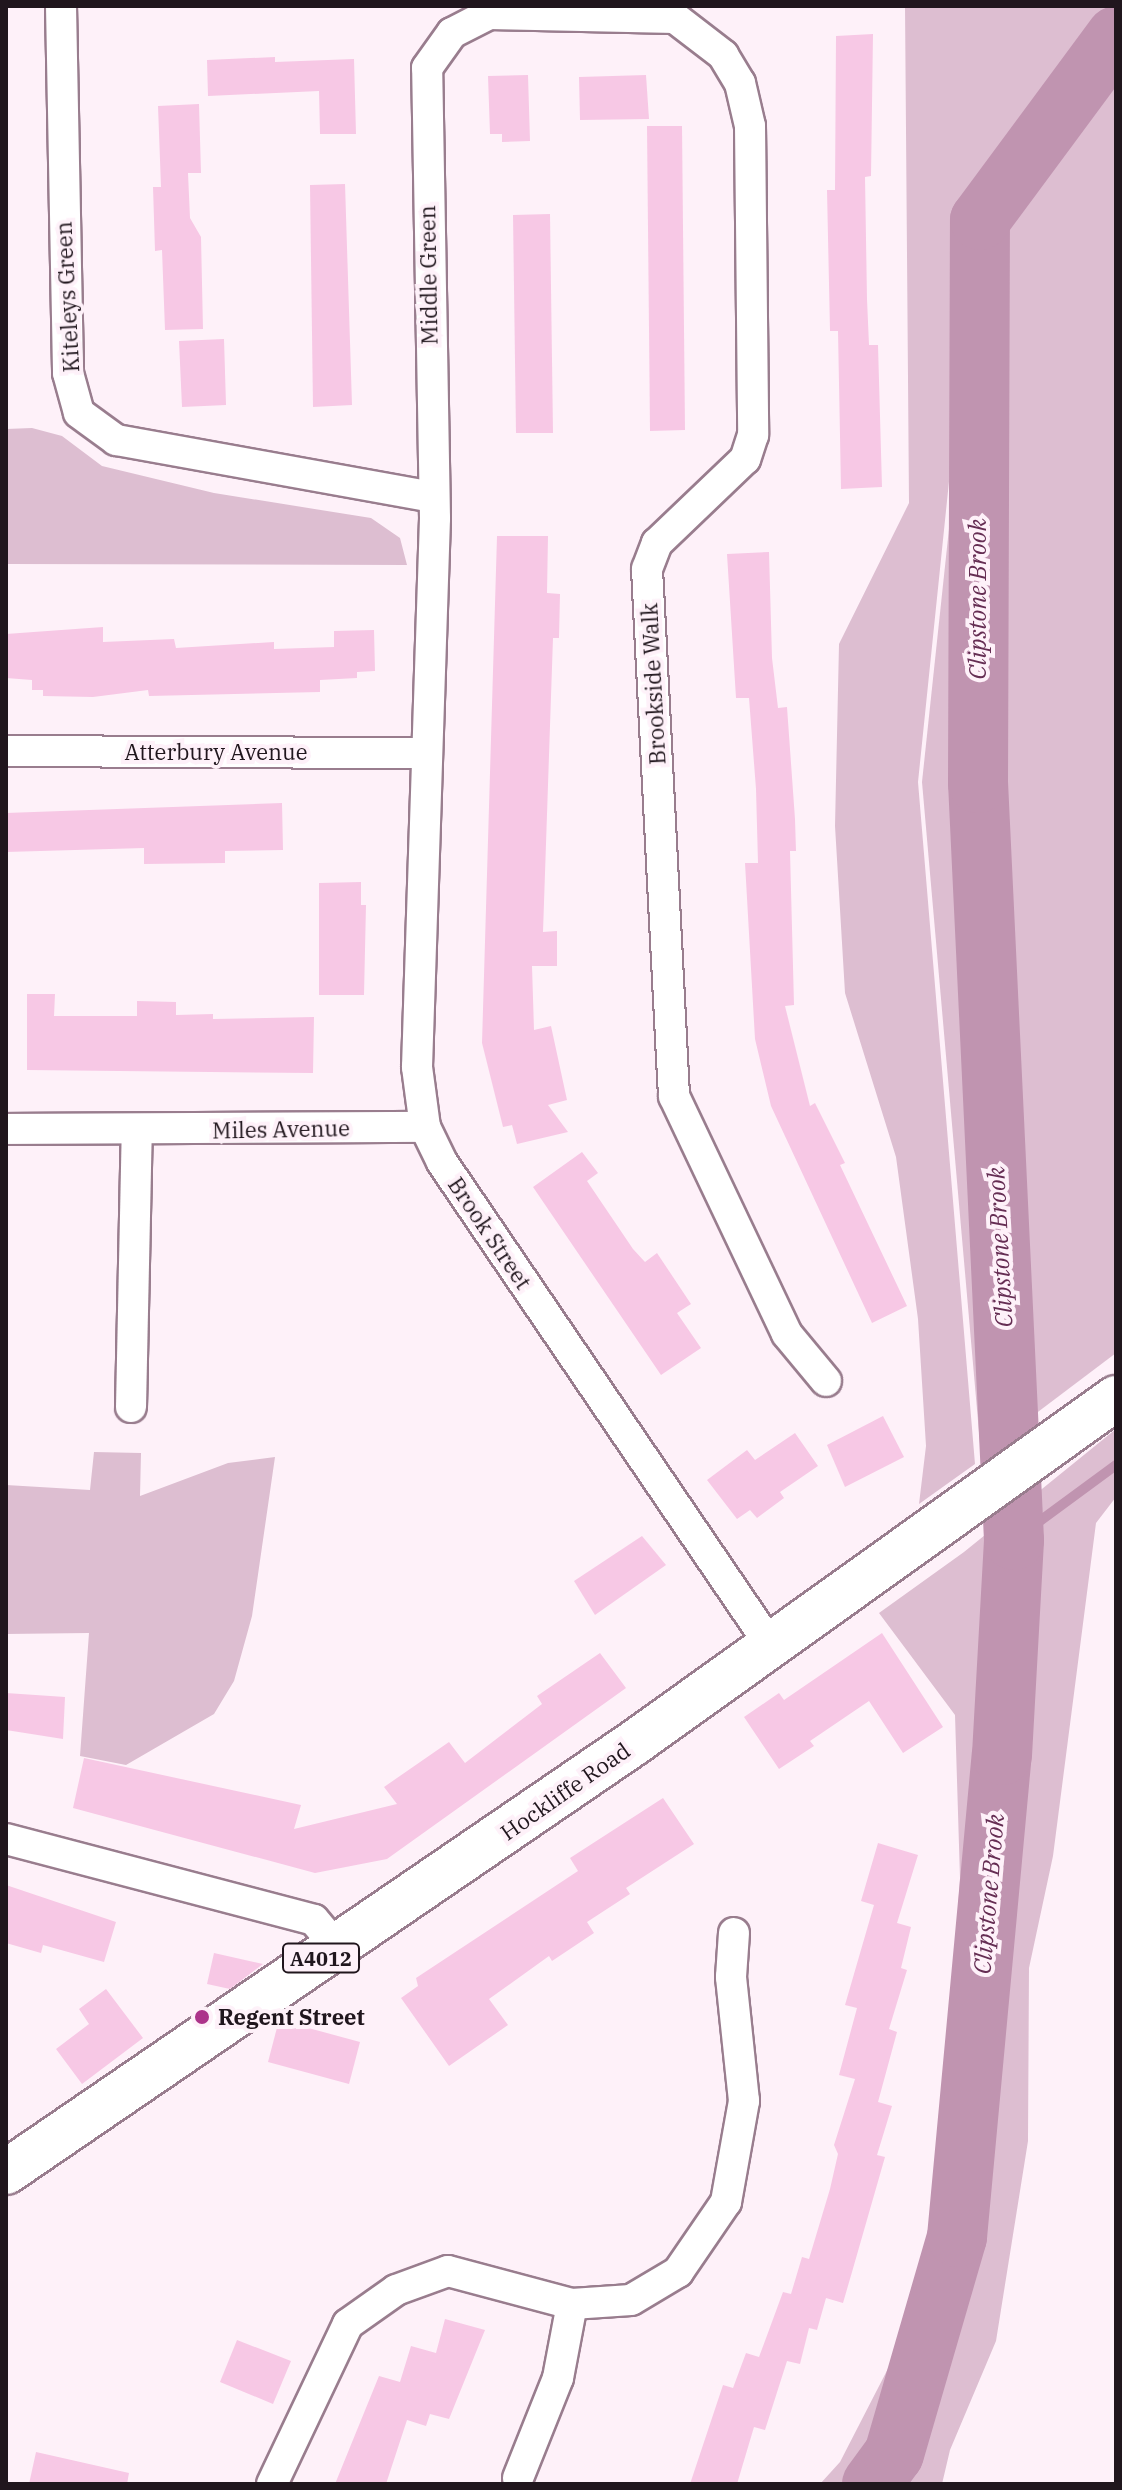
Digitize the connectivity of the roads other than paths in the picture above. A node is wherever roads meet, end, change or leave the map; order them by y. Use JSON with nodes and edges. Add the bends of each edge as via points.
{"nodes":[{"id":1,"x":61,"y":6,"type":"edge"},
{"id":2,"x":675,"y":18,"type":"joint"},
{"id":3,"x":432,"y":497,"type":"junction"},
{"id":4,"x":6,"y":751,"type":"edge"},
{"id":5,"x":427,"y":753,"type":"junction"},
{"id":6,"x":425,"y":1127,"type":"junction"},
{"id":7,"x":6,"y":1129,"type":"edge"},
{"id":8,"x":137,"y":1130,"type":"junction"},
{"id":9,"x":826,"y":1381,"type":"dead end"},
{"id":10,"x":1116,"y":1398,"type":"edge"},
{"id":11,"x":131,"y":1407,"type":"dead end"},
{"id":12,"x":771,"y":1646,"type":"junction"},
{"id":13,"x":6,"y":1839,"type":"edge"},
{"id":14,"x":734,"y":1933,"type":"dead end"},
{"id":15,"x":337,"y":1947,"type":"junction"},
{"id":16,"x":6,"y":2172,"type":"edge"},
{"id":17,"x":572,"y":2304,"type":"junction"},
{"id":18,"x":518,"y":2478,"type":"dead end"},
{"id":19,"x":272,"y":2484,"type":"edge"}],
"edges":[{"from":1,"to":3,"type":"street","name":"Kiteleys Green","via":[[68,373],[79,413],[116,440]]},
{"from":2,"to":3,"type":"street","name":"Middle Green","via":[[489,14],[452,33],[427,68]]},
{"from":2,"to":9,"type":"street","name":"Brookside Walk","via":[[723,55],[740,83],[750,126],[753,435],[745,459],[657,543],[647,569],[674,1096],[787,1334]]},
{"from":3,"to":5,"type":"street","name":"Middle Green"},
{"from":4,"to":5,"type":"street","name":"Atterbury Avenue"},
{"from":5,"to":6,"type":"street","name":"Brook Street","via":[[417,1067]]},
{"from":6,"to":8,"type":"street","name":"Miles Avenue"},
{"from":6,"to":12,"type":"street","name":"Brook Street","via":[[442,1162]]},
{"from":7,"to":8,"type":"street","name":"Miles Avenue"},
{"from":8,"to":11,"type":"street"},
{"from":10,"to":12,"type":"main road","name":"Hockliffe Road","number":"A4012"},
{"from":12,"to":15,"type":"main road","name":"Hockliffe Road","number":"A4012"},
{"from":13,"to":15,"type":"street","via":[[314,1920]]},
{"from":14,"to":17,"type":"street","via":[[731,1977],[744,2101],[726,2202],[678,2272],[631,2300]]},
{"from":15,"to":16,"type":"main road","name":"Hockliffe Road","number":"A4012"},
{"from":17,"to":18,"type":"street","via":[[558,2378]]},
{"from":17,"to":19,"type":"street","via":[[448,2271],[396,2290],[348,2324]]}]}
